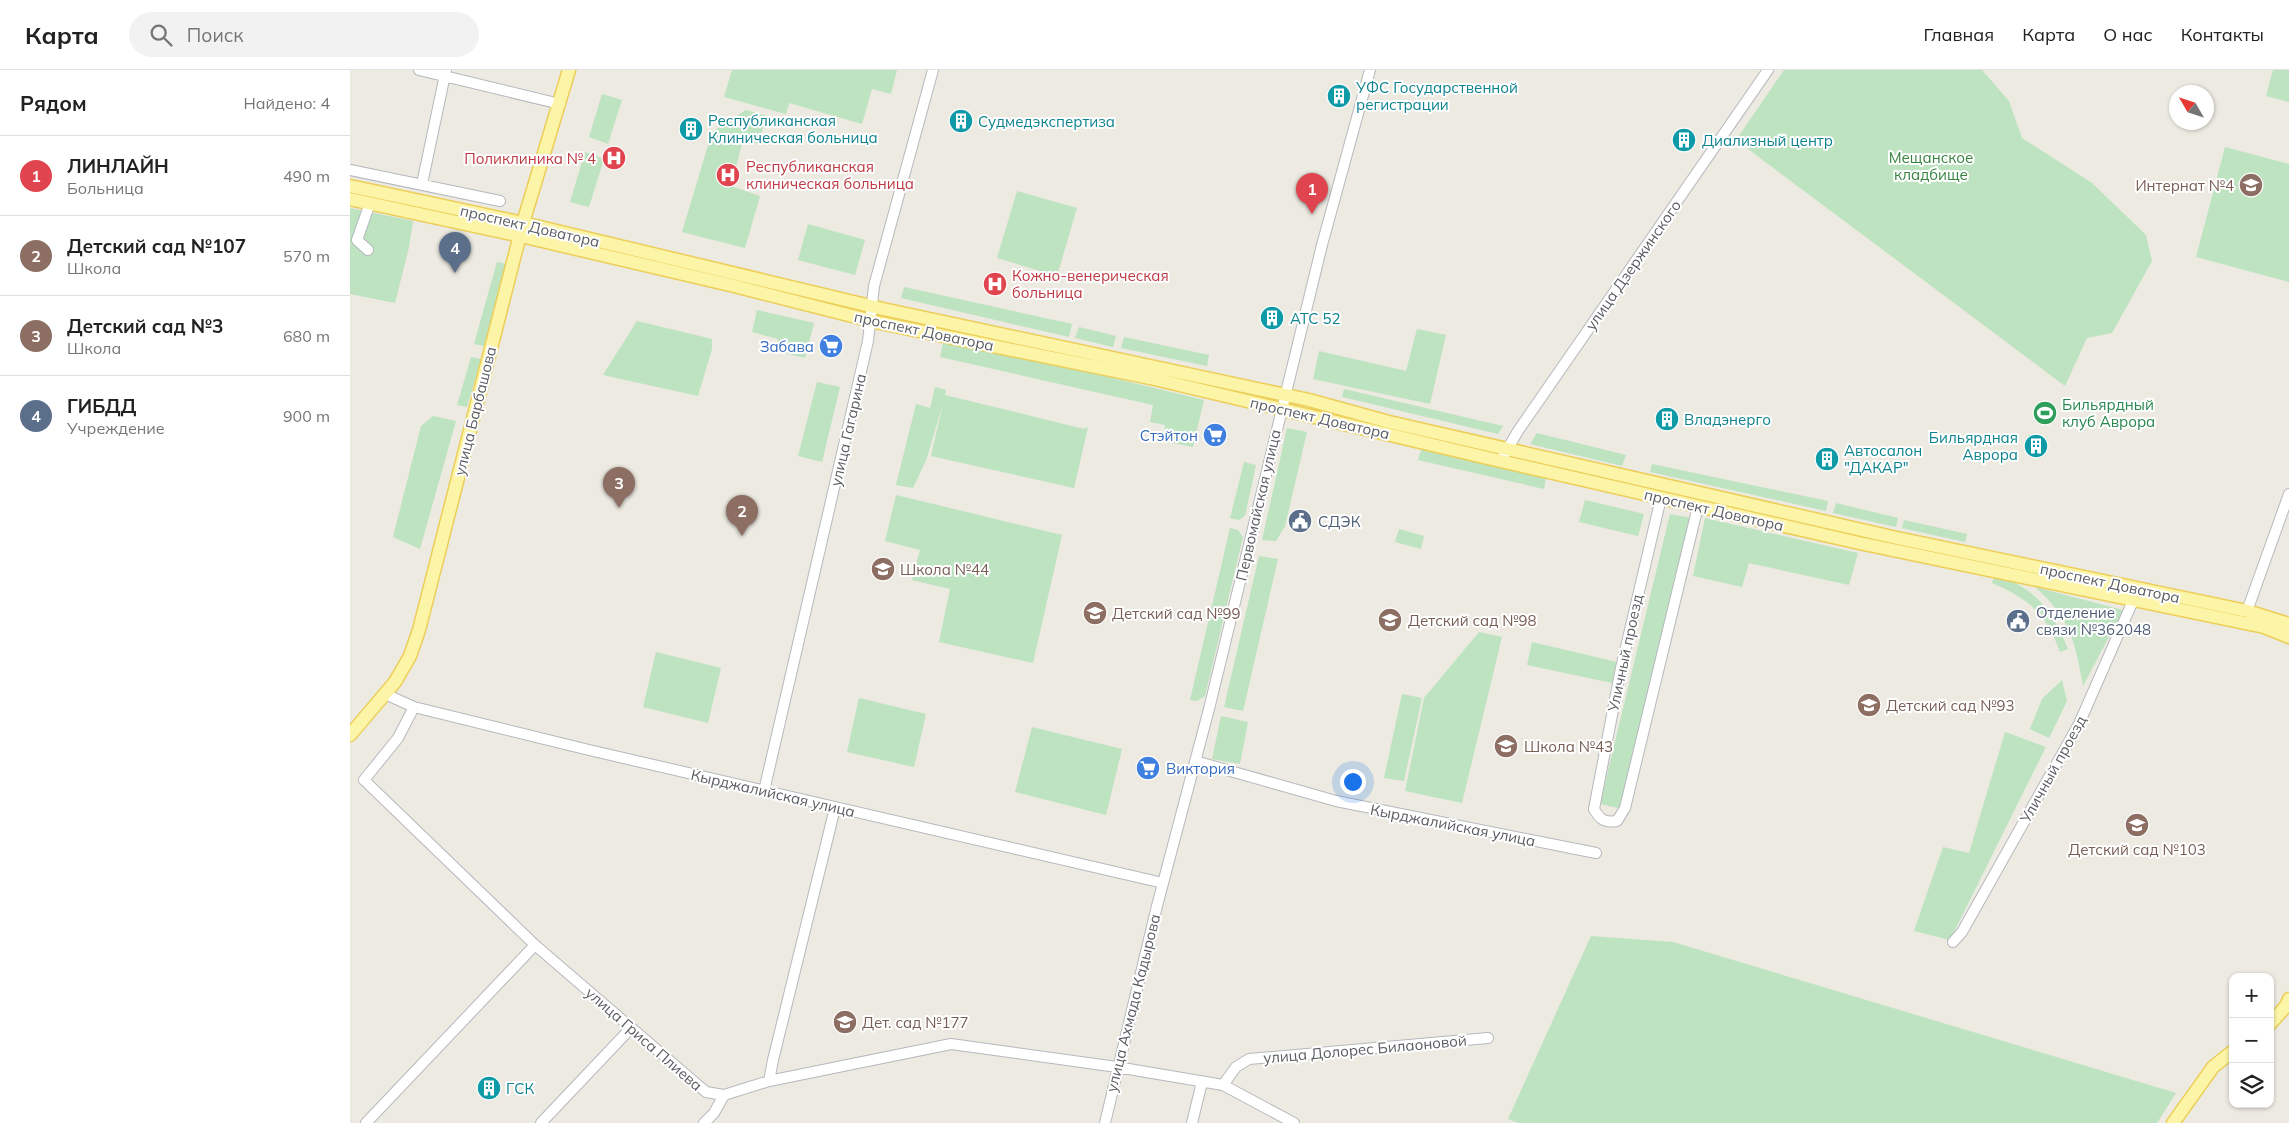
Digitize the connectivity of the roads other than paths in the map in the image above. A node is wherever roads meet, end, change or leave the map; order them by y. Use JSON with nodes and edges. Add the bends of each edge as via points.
{"nodes":[{"id":1,"x":418,"y":70,"type":"edge"},
{"id":2,"x":569,"y":70,"type":"edge"},
{"id":3,"x":933,"y":70,"type":"edge"},
{"id":4,"x":1370,"y":70,"type":"edge"},
{"id":5,"x":1768,"y":70,"type":"edge"},
{"id":6,"x":446,"y":73,"type":"edge"},
{"id":7,"x":560,"y":104,"type":"junction"},
{"id":8,"x":350,"y":170,"type":"edge"},
{"id":9,"x":422,"y":184,"type":"junction"},
{"id":10,"x":350,"y":186,"type":"edge"},
{"id":11,"x":350,"y":199,"type":"edge"},
{"id":12,"x":500,"y":201,"type":"dead end"},
{"id":13,"x":370,"y":203,"type":"junction"},
{"id":14,"x":522,"y":230,"type":"junction"},
{"id":15,"x":368,"y":250,"type":"dead end"},
{"id":16,"x":872,"y":306,"type":"junction"},
{"id":17,"x":870,"y":320,"type":"junction"},
{"id":18,"x":1285,"y":395,"type":"junction"},
{"id":19,"x":1281,"y":409,"type":"junction"},
{"id":20,"x":1508,"y":449,"type":"junction"},
{"id":21,"x":1501,"y":461,"type":"junction"},
{"id":22,"x":2289,"y":494,"type":"edge"},
{"id":23,"x":1661,"y":498,"type":"junction"},
{"id":24,"x":1698,"y":506,"type":"junction"},
{"id":25,"x":2136,"y":595,"type":"junction"},
{"id":26,"x":2248,"y":611,"type":"junction"},
{"id":27,"x":2289,"y":624,"type":"edge"},
{"id":28,"x":2289,"y":637,"type":"edge"},
{"id":29,"x":384,"y":694,"type":"junction"},
{"id":30,"x":414,"y":706,"type":"junction"},
{"id":31,"x":350,"y":735,"type":"edge"},
{"id":32,"x":1195,"y":761,"type":"junction"},
{"id":33,"x":764,"y":791,"type":"junction"},
{"id":34,"x":836,"y":808,"type":"junction"},
{"id":35,"x":1596,"y":853,"type":"dead end"},
{"id":36,"x":1163,"y":883,"type":"junction"},
{"id":37,"x":1953,"y":942,"type":"dead end"},
{"id":38,"x":535,"y":945,"type":"junction"},
{"id":39,"x":2289,"y":999,"type":"edge"},
{"id":40,"x":2274,"y":1020,"type":"edge"},
{"id":41,"x":631,"y":1028,"type":"junction"},
{"id":42,"x":1488,"y":1038,"type":"dead end"},
{"id":43,"x":2229,"y":1054,"type":"edge"},
{"id":44,"x":1117,"y":1067,"type":"junction"},
{"id":45,"x":769,"y":1081,"type":"junction"},
{"id":46,"x":1202,"y":1082,"type":"junction"},
{"id":47,"x":1223,"y":1085,"type":"junction"},
{"id":48,"x":724,"y":1095,"type":"junction"},
{"id":49,"x":366,"y":1123,"type":"edge"},
{"id":50,"x":541,"y":1123,"type":"edge"},
{"id":51,"x":704,"y":1123,"type":"edge"},
{"id":52,"x":1104,"y":1123,"type":"edge"},
{"id":53,"x":1192,"y":1123,"type":"edge"},
{"id":54,"x":1294,"y":1123,"type":"edge"},
{"id":55,"x":2173,"y":1123,"type":"edge"}],
"edges":[{"from":1,"to":6,"type":"street"},
{"from":2,"to":7,"type":"main road","name":"улица Барбашова"},
{"from":3,"to":16,"type":"street","name":"улица Гагарина","via":[[874,286]]},
{"from":4,"to":18,"type":"street","name":"Первомайская улица"},
{"from":5,"to":20,"type":"street","name":"улица Дзержинского"},
{"from":6,"to":7,"type":"street"},
{"from":6,"to":9,"type":"street"},
{"from":7,"to":14,"type":"main road","name":"улица Барбашова"},
{"from":8,"to":9,"type":"street","name":"проспект Доватора"},
{"from":9,"to":12,"type":"street","name":"проспект Доватора"},
{"from":10,"to":14,"type":"main road","name":"проспект Доватора"},
{"from":11,"to":13,"type":"main road","name":"проспект Доватора"},
{"from":13,"to":14,"type":"main road","name":"проспект Доватора"},
{"from":13,"to":15,"type":"street","via":[[358,240]]},
{"from":14,"to":16,"type":"main road","name":"проспект Доватора"},
{"from":14,"to":17,"type":"main road","name":"проспект Доватора"},
{"from":14,"to":29,"type":"main road","name":"улица Барбашова","via":[[419,630],[410,656]]},
{"from":16,"to":17,"type":"street","name":"улица Гагарина"},
{"from":16,"to":18,"type":"main road","name":"проспект Доватора"},
{"from":17,"to":19,"type":"main road","name":"проспект Доватора","via":[[1150,378]]},
{"from":17,"to":33,"type":"street","name":"улица Гагарина","via":[[868,341]]},
{"from":18,"to":19,"type":"street","name":"Первомайская улица"},
{"from":18,"to":20,"type":"main road","name":"проспект Доватора"},
{"from":19,"to":21,"type":"main road","name":"проспект Доватора"},
{"from":19,"to":32,"type":"street","name":"Первомайская улица"},
{"from":20,"to":21,"type":"street","name":"улица Дзержинского"},
{"from":20,"to":25,"type":"main road","name":"проспект Доватора"},
{"from":21,"to":23,"type":"main road","name":"проспект Доватора"},
{"from":22,"to":26,"type":"street"},
{"from":23,"to":24,"type":"main road","name":"проспект Доватора"},
{"from":23,"to":24,"type":"street","name":"Уличный проезд","via":[[1621,668],[1594,809],[1600,819],[1611,822],[1617,820],[1625,808]]},
{"from":24,"to":25,"type":"main road","name":"проспект Доватора"},
{"from":25,"to":26,"type":"main road","name":"проспект Доватора"},
{"from":25,"to":28,"type":"main road","name":"проспект Доватора","via":[[2264,627]]},
{"from":25,"to":37,"type":"street","name":"Уличный проезд","via":[[2079,724],[1962,932]]},
{"from":26,"to":27,"type":"main road","name":"проспект Доватора"},
{"from":29,"to":30,"type":"street","name":"Кырджалийская улица"},
{"from":29,"to":31,"type":"main road","name":"улица Барбашова"},
{"from":30,"to":33,"type":"street","name":"Кырджалийская улица"},
{"from":30,"to":38,"type":"street","name":"улица Гриса Плиева","via":[[398,738],[364,780]]},
{"from":32,"to":35,"type":"street","name":"Кырджалийская улица","via":[[1336,801]]},
{"from":32,"to":36,"type":"street","name":"Первомайская улица"},
{"from":33,"to":34,"type":"street","name":"Кырджалийская улица"},
{"from":34,"to":36,"type":"street","name":"Кырджалийская улица"},
{"from":34,"to":45,"type":"street"},
{"from":36,"to":44,"type":"street","name":"улица Ахмада Кадырова"},
{"from":38,"to":41,"type":"street","name":"улица Гриса Плиева"},
{"from":38,"to":49,"type":"street"},
{"from":39,"to":40,"type":"main road"},
{"from":41,"to":48,"type":"street","name":"улица Гриса Плиева","via":[[706,1092]]},
{"from":41,"to":50,"type":"street"},
{"from":42,"to":47,"type":"street","name":"улица Долорес Билаоновой","via":[[1249,1059],[1236,1067]]},
{"from":43,"to":55,"type":"main road","via":[[2213,1067]]},
{"from":44,"to":45,"type":"street","via":[[951,1044]]},
{"from":44,"to":46,"type":"street"},
{"from":44,"to":52,"type":"street","name":"улица Ахмада Кадырова"},
{"from":45,"to":48,"type":"street"},
{"from":46,"to":47,"type":"street"},
{"from":46,"to":53,"type":"street"},
{"from":47,"to":54,"type":"street"},
{"from":48,"to":51,"type":"street"}]}
